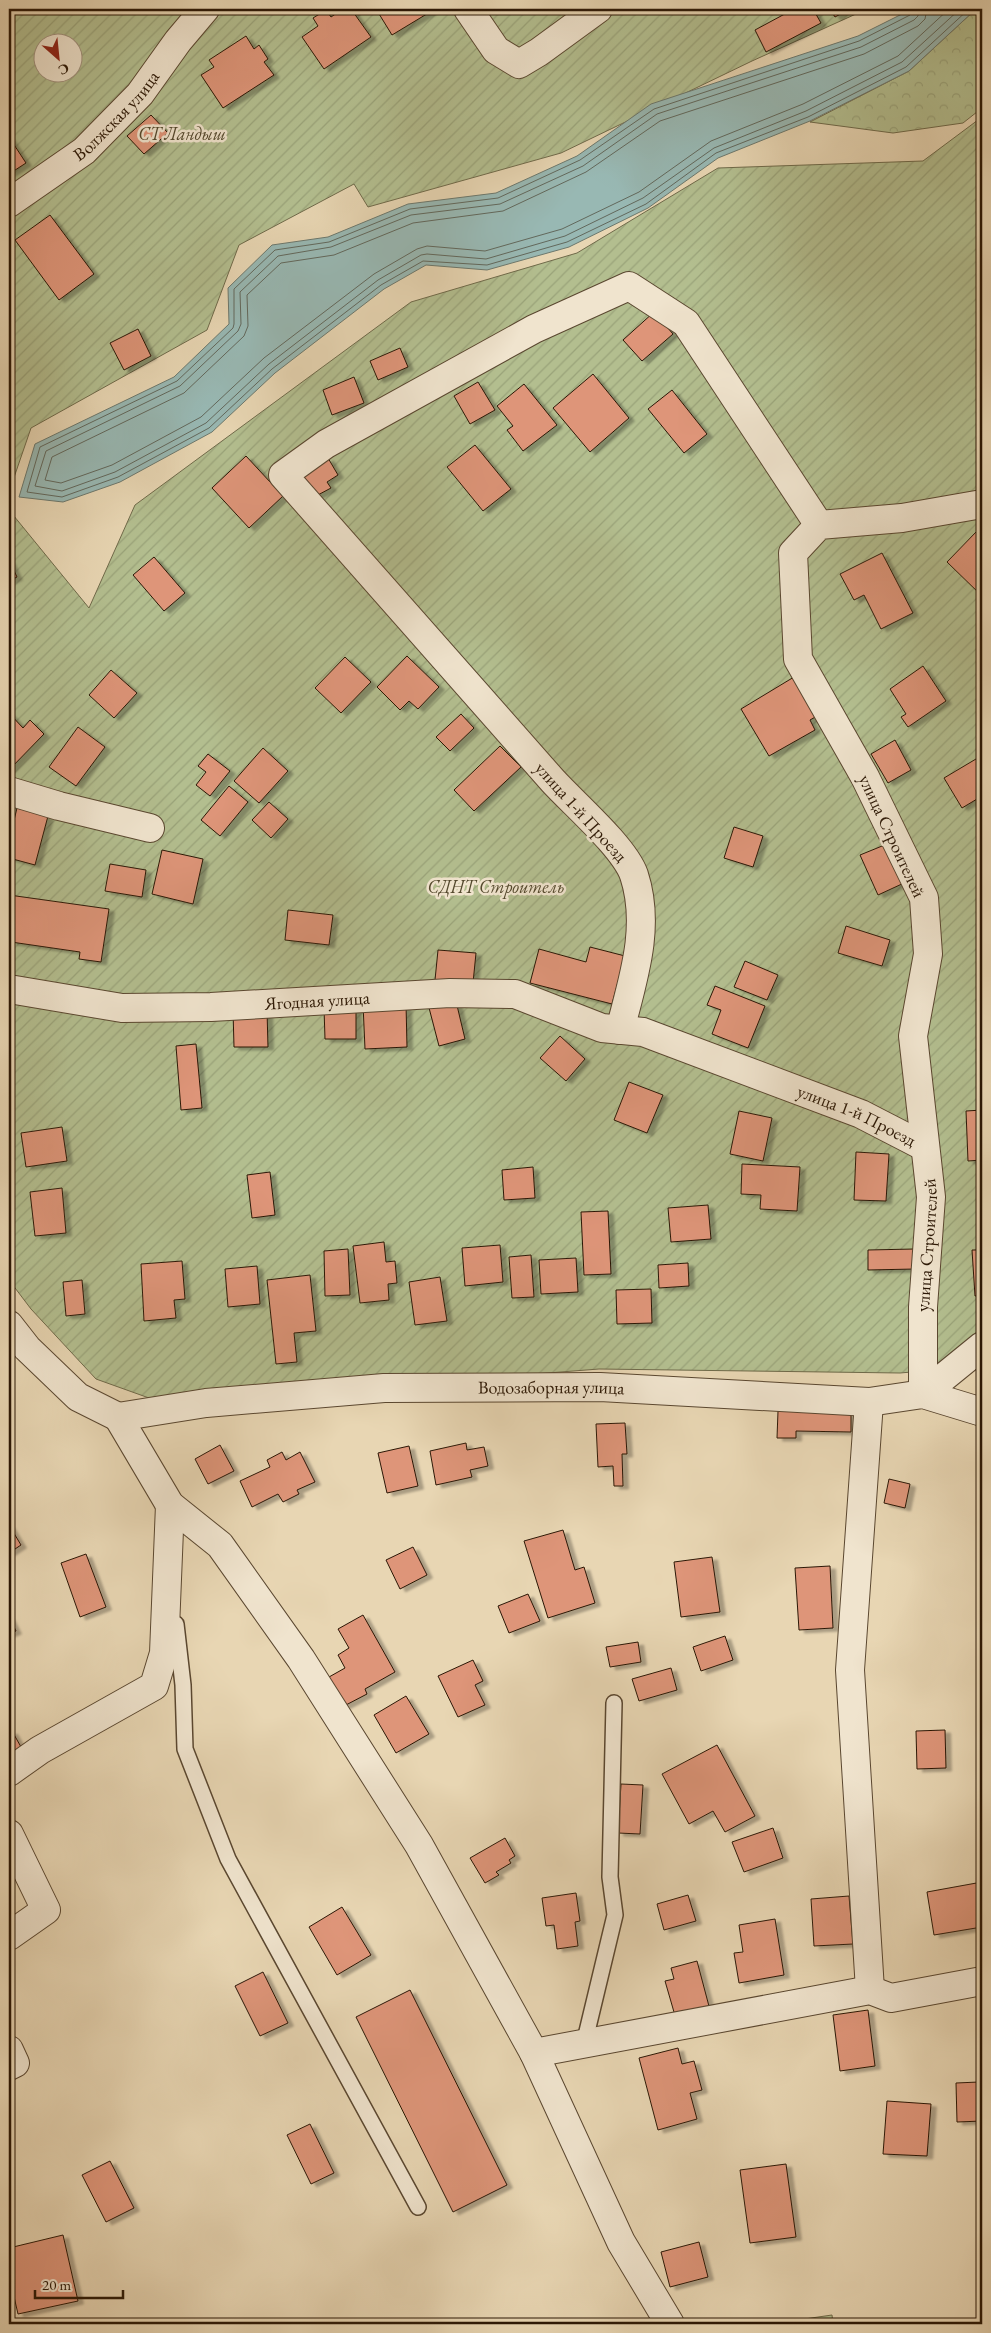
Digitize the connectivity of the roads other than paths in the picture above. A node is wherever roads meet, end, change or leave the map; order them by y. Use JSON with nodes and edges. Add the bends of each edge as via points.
{"nodes":[{"id":1,"x":205,"y":9,"type":"edge"},
{"id":2,"x":468,"y":9,"type":"edge"},
{"id":3,"x":598,"y":9,"type":"edge"},
{"id":4,"x":9,"y":203,"type":"edge"},
{"id":5,"x":982,"y":504,"type":"edge"},
{"id":6,"x":820,"y":525,"type":"junction"},
{"id":7,"x":9,"y":791,"type":"edge"},
{"id":8,"x":150,"y":828,"type":"dead end"},
{"id":9,"x":9,"y":989,"type":"edge"},
{"id":10,"x":620,"y":1030,"type":"junction"},
{"id":11,"x":925,"y":1147,"type":"junction"},
{"id":12,"x":9,"y":1325,"type":"edge"},
{"id":13,"x":982,"y":1346,"type":"edge"},
{"id":14,"x":923,"y":1394,"type":"junction"},
{"id":15,"x":869,"y":1402,"type":"junction"},
{"id":16,"x":982,"y":1412,"type":"edge"},
{"id":17,"x":118,"y":1417,"type":"junction"},
{"id":18,"x":170,"y":1505,"type":"junction"},
{"id":19,"x":168,"y":1552,"type":"junction"},
{"id":20,"x":614,"y":1703,"type":"dead end"},
{"id":21,"x":9,"y":1772,"type":"edge"},
{"id":22,"x":9,"y":1834,"type":"edge"},
{"id":23,"x":9,"y":1936,"type":"edge"},
{"id":24,"x":982,"y":1982,"type":"edge"},
{"id":25,"x":870,"y":1990,"type":"junction"},
{"id":26,"x":584,"y":2044,"type":"junction"},
{"id":27,"x":9,"y":2050,"type":"edge"},
{"id":28,"x":534,"y":2053,"type":"junction"},
{"id":29,"x":9,"y":2066,"type":"edge"},
{"id":30,"x":418,"y":2207,"type":"dead end"},
{"id":31,"x":670,"y":2324,"type":"edge"}],
"edges":[{"from":1,"to":4,"type":"street","name":"Волжская улица","via":[[140,94],[84,150]]},
{"from":2,"to":3,"type":"street","via":[[496,50],[519,64]]},
{"from":5,"to":6,"type":"street","via":[[902,518]]},
{"from":6,"to":10,"type":"street","name":"улица 1-й Проезд","via":[[686,322],[629,286],[525,334],[326,444],[283,475],[554,781],[622,853],[633,873],[642,925],[638,958]]},
{"from":6,"to":11,"type":"street","name":"улица Строителей","via":[[793,553],[798,659],[866,776],[924,898],[928,954],[913,1036]]},
{"from":7,"to":8,"type":"street"},
{"from":9,"to":10,"type":"street","name":"Ягодная улица","via":[[122,1008],[211,1007],[450,993],[515,994],[602,1028]]},
{"from":10,"to":11,"type":"street","name":"улица 1-й Проезд","via":[[643,1032],[852,1110]]},
{"from":11,"to":14,"type":"street","name":"улица Строителей","via":[[932,1197],[924,1307]]},
{"from":12,"to":17,"type":"street","via":[[27,1348],[78,1397]]},
{"from":13,"to":14,"type":"street"},
{"from":14,"to":15,"type":"street","name":"Водозаборная улица"},
{"from":14,"to":16,"type":"street","name":"Водозаборная улица"},
{"from":15,"to":17,"type":"street","name":"Водозаборная улица","via":[[600,1387],[384,1388],[206,1403]]},
{"from":15,"to":25,"type":"street","via":[[850,1670]]},
{"from":17,"to":18,"type":"street"},
{"from":18,"to":19,"type":"street"},
{"from":18,"to":28,"type":"street","via":[[220,1545],[301,1659],[419,1845]]},
{"from":19,"to":21,"type":"street","via":[[164,1653],[154,1686],[40,1750]]},
{"from":19,"to":30,"type":"lane","via":[[183,1685],[185,1750],[228,1859]]},
{"from":20,"to":26,"type":"lane","via":[[610,1877],[615,1916]]},
{"from":22,"to":23,"type":"street","via":[[46,1910]]},
{"from":24,"to":25,"type":"street","via":[[891,1998]]},
{"from":25,"to":26,"type":"street"},
{"from":26,"to":28,"type":"street"},
{"from":27,"to":29,"type":"street","via":[[15,2063]]},
{"from":28,"to":31,"type":"street","via":[[621,2242]]}]}
